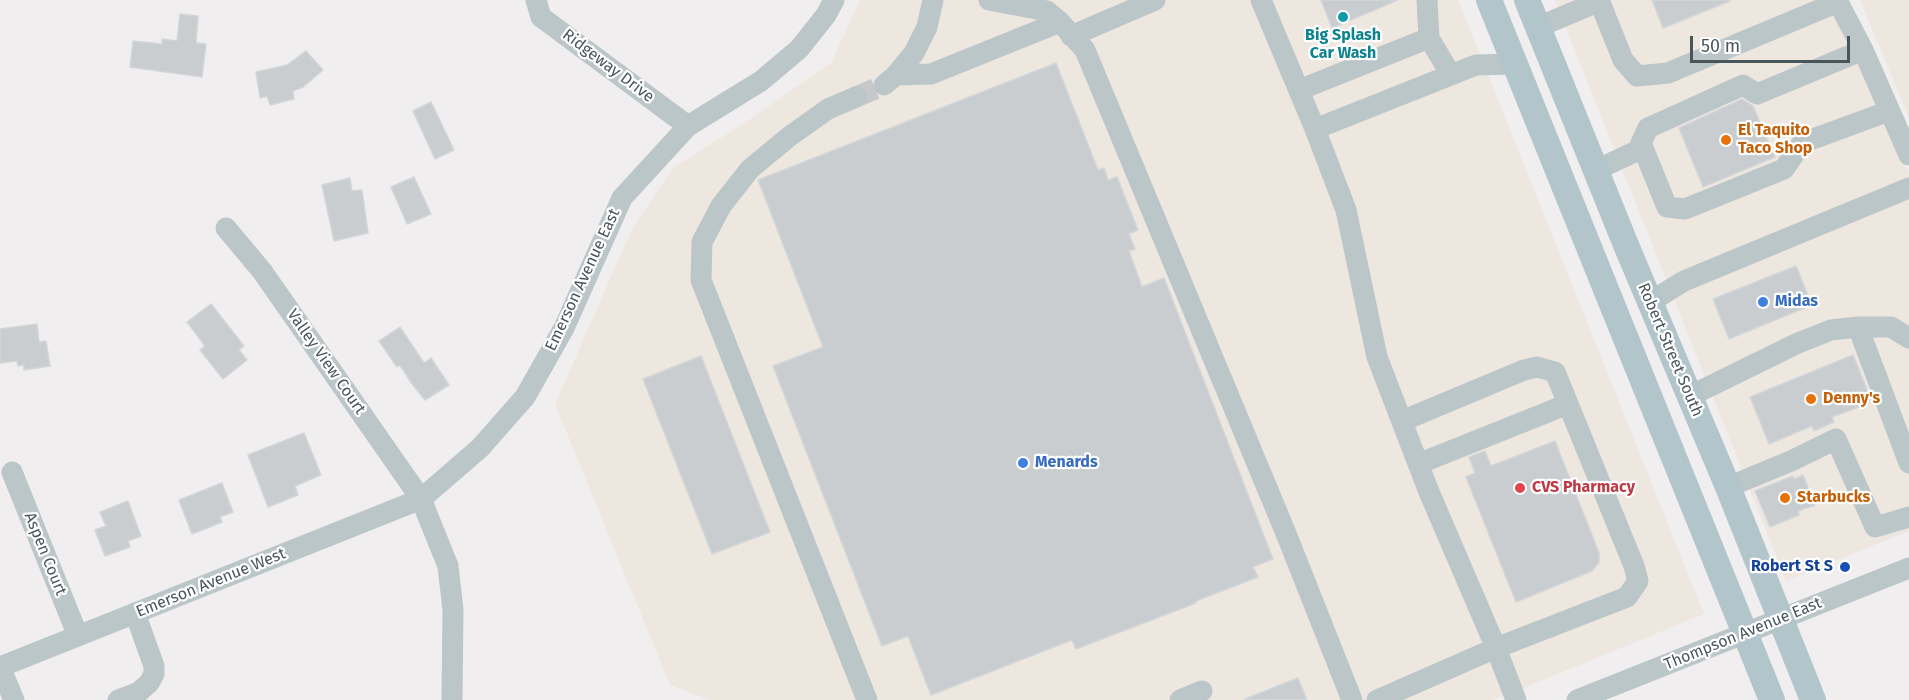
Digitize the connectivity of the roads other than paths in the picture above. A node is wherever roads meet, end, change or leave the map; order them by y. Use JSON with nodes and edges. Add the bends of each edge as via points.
{"nodes":[{"id":1,"x":536,"y":0,"type":"edge"},
{"id":2,"x":834,"y":0,"type":"edge"},
{"id":3,"x":933,"y":0,"type":"edge"},
{"id":4,"x":989,"y":0,"type":"edge"},
{"id":5,"x":1261,"y":0,"type":"edge"},
{"id":6,"x":1427,"y":0,"type":"edge"},
{"id":7,"x":1489,"y":0,"type":"edge"},
{"id":8,"x":1527,"y":0,"type":"edge"},
{"id":9,"x":1600,"y":0,"type":"edge"},
{"id":10,"x":1836,"y":1,"type":"edge"},
{"id":11,"x":1143,"y":2,"type":"edge"},
{"id":12,"x":1057,"y":17,"type":"edge"},
{"id":13,"x":1538,"y":27,"type":"junction"},
{"id":14,"x":1430,"y":38,"type":"junction"},
{"id":15,"x":1863,"y":51,"type":"junction"},
{"id":16,"x":1515,"y":64,"type":"junction"},
{"id":17,"x":1451,"y":75,"type":"junction"},
{"id":18,"x":1559,"y":81,"type":"junction"},
{"id":19,"x":1299,"y":90,"type":"junction"},
{"id":20,"x":856,"y":97,"type":"tunnel mouth"},
{"id":21,"x":1889,"y":111,"type":"junction"},
{"id":22,"x":688,"y":126,"type":"junction"},
{"id":23,"x":1315,"y":129,"type":"junction"},
{"id":24,"x":1643,"y":148,"type":"junction"},
{"id":25,"x":1909,"y":155,"type":"edge"},
{"id":26,"x":1596,"y":170,"type":"junction"},
{"id":27,"x":1909,"y":188,"type":"edge"},
{"id":28,"x":226,"y":228,"type":"dead end"},
{"id":29,"x":1650,"y":302,"type":"junction"},
{"id":30,"x":1858,"y":327,"type":"junction"},
{"id":31,"x":1909,"y":338,"type":"edge"},
{"id":32,"x":1690,"y":396,"type":"junction"},
{"id":33,"x":1568,"y":404,"type":"junction"},
{"id":34,"x":1402,"y":421,"type":"junction"},
{"id":35,"x":1909,"y":463,"type":"edge"},
{"id":36,"x":1418,"y":464,"type":"junction"},
{"id":37,"x":12,"y":472,"type":"dead end"},
{"id":38,"x":1728,"y":487,"type":"junction"},
{"id":39,"x":421,"y":499,"type":"junction"},
{"id":40,"x":1909,"y":517,"type":"edge"},
{"id":41,"x":1909,"y":568,"type":"edge"},
{"id":42,"x":135,"y":613,"type":"junction"},
{"id":43,"x":1781,"y":619,"type":"junction"},
{"id":44,"x":1745,"y":633,"type":"junction"},
{"id":45,"x":78,"y":636,"type":"junction"},
{"id":46,"x":1496,"y":648,"type":"junction"},
{"id":47,"x":0,"y":667,"type":"edge"},
{"id":48,"x":1202,"y":691,"type":"dead end"},
{"id":49,"x":14,"y":700,"type":"edge"},
{"id":50,"x":118,"y":700,"type":"edge"},
{"id":51,"x":452,"y":700,"type":"edge"},
{"id":52,"x":867,"y":700,"type":"edge"},
{"id":53,"x":1180,"y":700,"type":"edge"},
{"id":54,"x":1352,"y":700,"type":"edge"},
{"id":55,"x":1377,"y":700,"type":"edge"},
{"id":56,"x":1516,"y":700,"type":"edge"},
{"id":57,"x":1577,"y":700,"type":"edge"},
{"id":58,"x":1772,"y":700,"type":"edge"},
{"id":59,"x":1813,"y":700,"type":"edge"}],
"edges":[{"from":1,"to":22,"type":"street","name":"Ridgeway Drive","via":[[541,17]]},
{"from":2,"to":22,"type":"street","name":"Emerson Avenue East","via":[[799,49],[761,81]]},
{"from":3,"to":12,"type":"street","via":[[927,27],[914,53],[890,80],[931,74]]},
{"from":4,"to":12,"type":"street"},
{"from":5,"to":19,"type":"street"},
{"from":6,"to":14,"type":"street"},
{"from":7,"to":16,"type":"main road"},
{"from":8,"to":13,"type":"main road","name":"Robert Street South"},
{"from":9,"to":10,"type":"street","via":[[1623,60],[1637,76],[1668,73]]},
{"from":9,"to":13,"type":"street"},
{"from":10,"to":15,"type":"street"},
{"from":11,"to":12,"type":"street"},
{"from":12,"to":54,"type":"street","via":[[1085,50]]},
{"from":13,"to":18,"type":"main road","name":"Robert Street South"},
{"from":14,"to":17,"type":"street"},
{"from":14,"to":19,"type":"street"},
{"from":15,"to":21,"type":"street"},
{"from":15,"to":24,"type":"street","via":[[1757,94],[1743,86],[1658,123],[1648,128],[1641,143]]},
{"from":16,"to":17,"type":"street","via":[[1476,65]]},
{"from":16,"to":18,"type":"main road","via":[[1532,63]]},
{"from":16,"to":44,"type":"main road"},
{"from":17,"to":23,"type":"street"},
{"from":18,"to":26,"type":"main road","name":"Robert Street South"},
{"from":19,"to":23,"type":"street"},
{"from":20,"to":52,"type":"street","via":[[828,110],[750,169],[721,206],[702,242],[701,280]]},
{"from":21,"to":24,"type":"street","via":[[1802,142],[1784,169],[1685,209],[1667,207]]},
{"from":21,"to":25,"type":"street"},
{"from":22,"to":39,"type":"street","name":"Emerson Avenue East","via":[[622,198],[564,328],[525,397],[480,448]]},
{"from":23,"to":34,"type":"street","via":[[1346,210],[1377,357]]},
{"from":24,"to":26,"type":"street"},
{"from":26,"to":29,"type":"main road","name":"Robert Street South"},
{"from":27,"to":29,"type":"street","via":[[1684,281]]},
{"from":28,"to":39,"type":"street","name":"Valley View Court","via":[[262,271]]},
{"from":29,"to":32,"type":"main road","name":"Robert Street South"},
{"from":30,"to":31,"type":"street","via":[[1891,327]]},
{"from":30,"to":32,"type":"street","via":[[1832,330],[1797,343]]},
{"from":30,"to":35,"type":"street"},
{"from":32,"to":38,"type":"main road","name":"Robert Street South"},
{"from":33,"to":34,"type":"street","via":[[1556,372],[1537,367]]},
{"from":33,"to":36,"type":"street"},
{"from":33,"to":46,"type":"street","via":[[1638,581],[1627,597]]},
{"from":34,"to":36,"type":"street"},
{"from":36,"to":46,"type":"street"},
{"from":37,"to":45,"type":"street","name":"Aspen Court"},
{"from":38,"to":40,"type":"street","via":[[1836,439],[1875,527]]},
{"from":38,"to":43,"type":"main road","name":"Robert Street South"},
{"from":39,"to":42,"type":"street","name":"Emerson Avenue West"},
{"from":39,"to":51,"type":"street","name":"Valley View Court","via":[[448,566],[453,610]]},
{"from":41,"to":43,"type":"street","name":"Thompson Avenue East"},
{"from":42,"to":45,"type":"street","name":"Emerson Avenue West"},
{"from":42,"to":50,"type":"street","via":[[154,674],[138,692]]},
{"from":43,"to":44,"type":"street","name":"Thompson Avenue East"},
{"from":43,"to":59,"type":"main road","name":"Robert Street South"},
{"from":44,"to":57,"type":"street","name":"Thompson Avenue East"},
{"from":44,"to":58,"type":"main road"},
{"from":45,"to":47,"type":"street","name":"Emerson Avenue West"},
{"from":46,"to":55,"type":"street"},
{"from":46,"to":56,"type":"street"},
{"from":47,"to":49,"type":"street"},
{"from":48,"to":53,"type":"street"}]}
